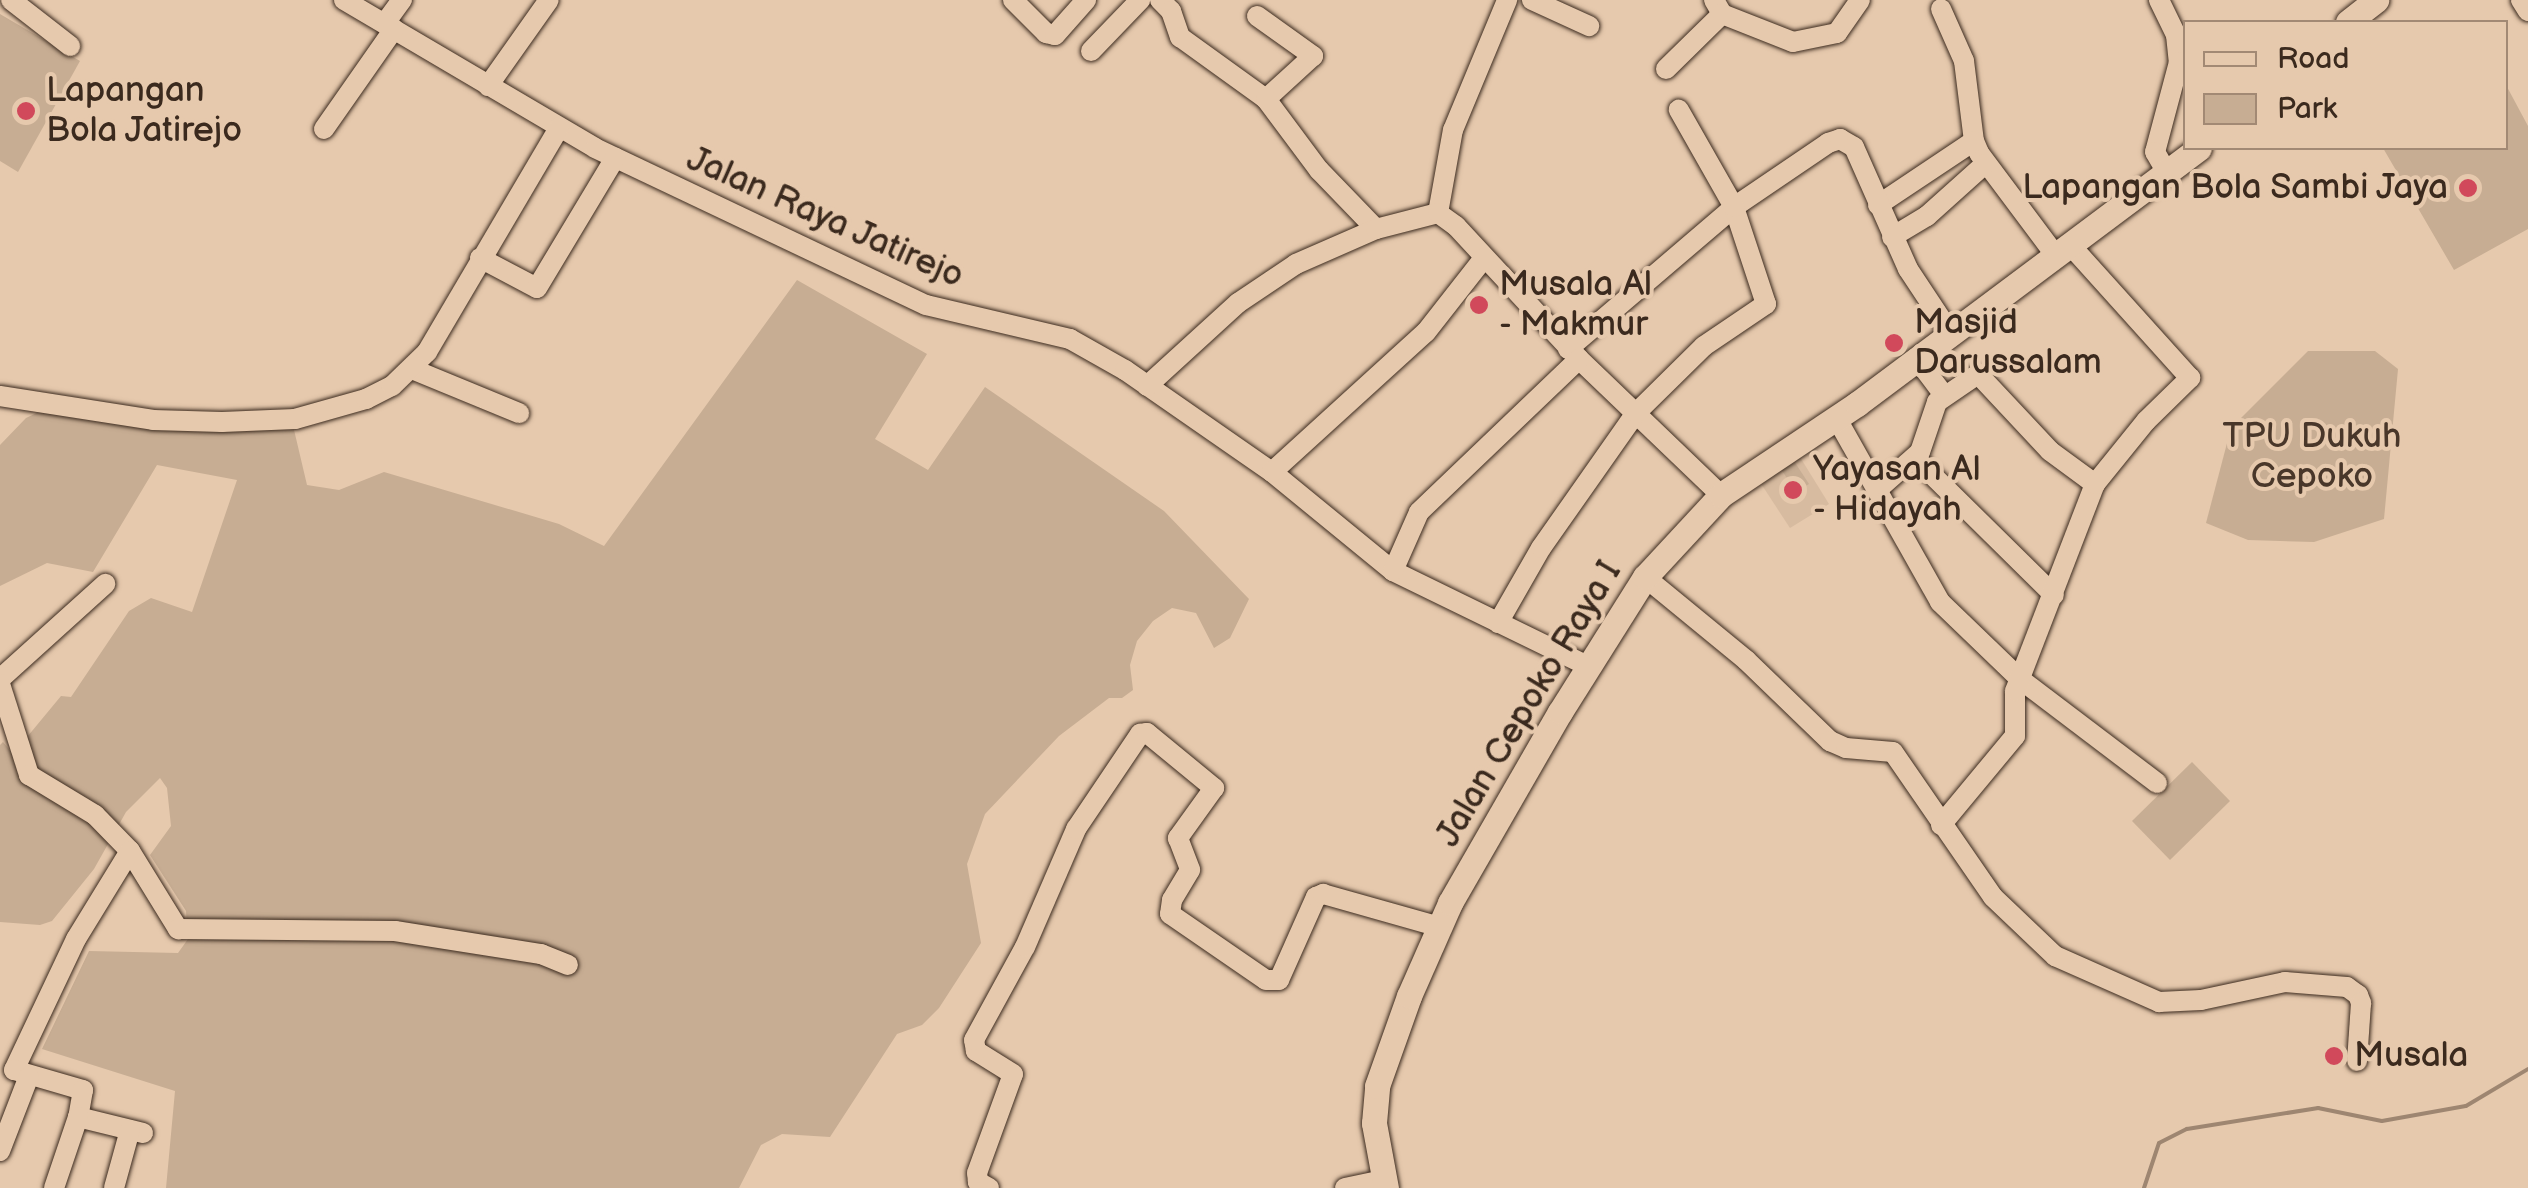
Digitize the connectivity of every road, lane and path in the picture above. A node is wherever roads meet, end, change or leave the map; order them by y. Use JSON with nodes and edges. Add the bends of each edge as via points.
{"nodes":[{"id":1,"x":10,"y":0,"type":"edge"},
{"id":2,"x":344,"y":0,"type":"edge"},
{"id":3,"x":402,"y":0,"type":"edge"},
{"id":4,"x":549,"y":0,"type":"edge"},
{"id":5,"x":1013,"y":0,"type":"edge"},
{"id":6,"x":1086,"y":0,"type":"edge"},
{"id":7,"x":1140,"y":0,"type":"edge"},
{"id":8,"x":1160,"y":0,"type":"edge"},
{"id":9,"x":1506,"y":0,"type":"edge"},
{"id":10,"x":1532,"y":0,"type":"edge"},
{"id":11,"x":1860,"y":0,"type":"edge"},
{"id":12,"x":2159,"y":0,"type":"edge"},
{"id":13,"x":2376,"y":0,"type":"edge"},
{"id":14,"x":2521,"y":0,"type":"edge"},
{"id":15,"x":1718,"y":7,"type":"edge"},
{"id":16,"x":1942,"y":8,"type":"dead end"},
{"id":17,"x":2528,"y":11,"type":"edge"},
{"id":18,"x":1257,"y":16,"type":"dead end"},
{"id":19,"x":2351,"y":20,"type":"edge"},
{"id":20,"x":389,"y":26,"type":"junction"},
{"id":21,"x":1590,"y":26,"type":"dead end"},
{"id":22,"x":1674,"y":31,"type":"dead end"},
{"id":23,"x":1696,"y":37,"type":"junction"},
{"id":24,"x":70,"y":46,"type":"dead end"},
{"id":25,"x":1091,"y":51,"type":"dead end"},
{"id":26,"x":1666,"y":69,"type":"dead end"},
{"id":27,"x":488,"y":86,"type":"junction"},
{"id":28,"x":1266,"y":99,"type":"junction"},
{"id":29,"x":1679,"y":110,"type":"dead end"},
{"id":30,"x":559,"y":128,"type":"junction"},
{"id":31,"x":324,"y":129,"type":"dead end"},
{"id":32,"x":1974,"y":141,"type":"junction"},
{"id":33,"x":2193,"y":150,"type":"edge"},
{"id":34,"x":615,"y":158,"type":"junction"},
{"id":35,"x":2160,"y":162,"type":"junction"},
{"id":36,"x":1984,"y":164,"type":"junction"},
{"id":37,"x":1878,"y":205,"type":"junction"},
{"id":38,"x":1734,"y":207,"type":"junction"},
{"id":39,"x":1438,"y":213,"type":"junction"},
{"id":40,"x":1376,"y":229,"type":"junction"},
{"id":41,"x":1892,"y":237,"type":"junction"},
{"id":42,"x":2064,"y":251,"type":"junction"},
{"id":43,"x":480,"y":258,"type":"junction"},
{"id":44,"x":1484,"y":258,"type":"junction"},
{"id":45,"x":1951,"y":334,"type":"junction"},
{"id":46,"x":1573,"y":354,"type":"junction"},
{"id":47,"x":1916,"y":358,"type":"junction"},
{"id":48,"x":412,"y":369,"type":"junction"},
{"id":49,"x":1147,"y":386,"type":"junction"},
{"id":50,"x":1944,"y":395,"type":"junction"},
{"id":51,"x":0,"y":396,"type":"edge"},
{"id":52,"x":1636,"y":413,"type":"junction"},
{"id":53,"x":518,"y":414,"type":"dead end"},
{"id":54,"x":1837,"y":419,"type":"junction"},
{"id":55,"x":1914,"y":458,"type":"junction"},
{"id":56,"x":1272,"y":472,"type":"junction"},
{"id":57,"x":2096,"y":484,"type":"junction"},
{"id":58,"x":1877,"y":490,"type":"junction"},
{"id":59,"x":1722,"y":494,"type":"junction"},
{"id":60,"x":1393,"y":571,"type":"junction"},
{"id":61,"x":1645,"y":577,"type":"junction"},
{"id":62,"x":105,"y":584,"type":"dead end"},
{"id":63,"x":2054,"y":595,"type":"junction"},
{"id":64,"x":1498,"y":623,"type":"junction"},
{"id":65,"x":1588,"y":666,"type":"junction"},
{"id":66,"x":2020,"y":680,"type":"junction"},
{"id":67,"x":0,"y":681,"type":"edge"},
{"id":68,"x":2157,"y":782,"type":"dead end"},
{"id":69,"x":1941,"y":825,"type":"junction"},
{"id":70,"x":130,"y":851,"type":"junction"},
{"id":71,"x":1440,"y":926,"type":"junction"},
{"id":72,"x":568,"y":965,"type":"dead end"},
{"id":73,"x":2357,"y":1061,"type":"dead end"},
{"id":74,"x":29,"y":1076,"type":"junction"},
{"id":75,"x":78,"y":1117,"type":"junction"},
{"id":76,"x":0,"y":1151,"type":"edge"},
{"id":77,"x":1385,"y":1184,"type":"edge"},
{"id":78,"x":54,"y":1188,"type":"edge"},
{"id":79,"x":114,"y":1188,"type":"edge"},
{"id":80,"x":989,"y":1188,"type":"edge"},
{"id":81,"x":1345,"y":1188,"type":"edge"}],
"edges":[{"from":1,"to":24,"type":"street"},
{"from":2,"to":20,"type":"street","name":"Jalan Raya Jatirejo"},
{"from":3,"to":20,"type":"street"},
{"from":4,"to":27,"type":"street"},
{"from":5,"to":6,"type":"street","via":[[1055,35]]},
{"from":7,"to":25,"type":"street"},
{"from":8,"to":28,"type":"street","via":[[1180,37]]},
{"from":9,"to":39,"type":"street","via":[[1453,130]]},
{"from":10,"to":21,"type":"street"},
{"from":11,"to":15,"type":"street","via":[[1837,33],[1794,42]]},
{"from":12,"to":35,"type":"street","via":[[2176,35],[2179,62]]},
{"from":13,"to":19,"type":"main road"},
{"from":14,"to":17,"type":"street"},
{"from":15,"to":23,"type":"street"},
{"from":16,"to":32,"type":"street","via":[[1964,61]]},
{"from":18,"to":28,"type":"street","via":[[1313,56]]},
{"from":20,"to":27,"type":"street","name":"Jalan Raya Jatirejo"},
{"from":20,"to":31,"type":"street"},
{"from":22,"to":23,"type":"street"},
{"from":23,"to":26,"type":"street"},
{"from":27,"to":30,"type":"street","name":"Jalan Raya Jatirejo"},
{"from":28,"to":40,"type":"street","via":[[1319,170]]},
{"from":29,"to":38,"type":"street"},
{"from":30,"to":34,"type":"street","name":"Jalan Raya Jatirejo"},
{"from":30,"to":43,"type":"street"},
{"from":32,"to":36,"type":"street"},
{"from":32,"to":37,"type":"street"},
{"from":33,"to":35,"type":"main road","name":"Jalan Cepoko Raya I"},
{"from":34,"to":43,"type":"street","via":[[537,288]]},
{"from":34,"to":49,"type":"street","name":"Jalan Raya Jatirejo","via":[[926,305],[1070,340]]},
{"from":35,"to":42,"type":"main road","name":"Jalan Cepoko Raya I","via":[[2140,191]]},
{"from":36,"to":41,"type":"street","via":[[1927,216]]},
{"from":36,"to":42,"type":"street"},
{"from":37,"to":38,"type":"street","via":[[1854,147],[1840,140]]},
{"from":37,"to":41,"type":"street"},
{"from":38,"to":46,"type":"street"},
{"from":38,"to":52,"type":"street","via":[[1766,304],[1704,346]]},
{"from":39,"to":40,"type":"street"},
{"from":39,"to":44,"type":"street"},
{"from":40,"to":49,"type":"street","via":[[1268,282]]},
{"from":41,"to":45,"type":"street"},
{"from":42,"to":45,"type":"main road","name":"Jalan Cepoko Raya I"},
{"from":42,"to":57,"type":"street","via":[[2190,378]]},
{"from":43,"to":48,"type":"street"},
{"from":44,"to":46,"type":"street"},
{"from":44,"to":56,"type":"street","via":[[1426,332]]},
{"from":45,"to":47,"type":"main road","name":"Jalan Cepoko Raya I"},
{"from":46,"to":52,"type":"street"},
{"from":46,"to":60,"type":"street","via":[[1419,512]]},
{"from":47,"to":50,"type":"street"},
{"from":47,"to":54,"type":"main road","name":"Jalan Cepoko Raya I"},
{"from":48,"to":51,"type":"street","via":[[366,399],[295,419],[153,420]]},
{"from":48,"to":53,"type":"street"},
{"from":49,"to":56,"type":"street","name":"Jalan Raya Jatirejo"},
{"from":50,"to":55,"type":"street"},
{"from":50,"to":57,"type":"street","via":[[1974,374],[1982,376],[2050,451]]},
{"from":52,"to":59,"type":"street"},
{"from":52,"to":64,"type":"street","via":[[1541,548]]},
{"from":54,"to":58,"type":"street"},
{"from":54,"to":59,"type":"main road","name":"Jalan Cepoko Raya I"},
{"from":55,"to":58,"type":"street"},
{"from":55,"to":63,"type":"street"},
{"from":56,"to":60,"type":"street","name":"Jalan Raya Jatirejo"},
{"from":57,"to":63,"type":"street"},
{"from":58,"to":66,"type":"street","via":[[1940,602]]},
{"from":59,"to":61,"type":"main road","name":"Jalan Cepoko Raya I"},
{"from":60,"to":64,"type":"street","name":"Jalan Raya Jatirejo"},
{"from":61,"to":65,"type":"main road","name":"Jalan Cepoko Raya I"},
{"from":61,"to":69,"type":"street","via":[[1830,741],[1894,752]]},
{"from":62,"to":67,"type":"street"},
{"from":63,"to":66,"type":"street"},
{"from":64,"to":65,"type":"street","name":"Jalan Raya Jatirejo"},
{"from":65,"to":71,"type":"main road","name":"Jalan Cepoko Raya I"},
{"from":66,"to":68,"type":"street"},
{"from":66,"to":69,"type":"street","via":[[2012,745]]},
{"from":67,"to":70,"type":"street","via":[[29,775],[82,804]]},
{"from":69,"to":73,"type":"street","via":[[1993,897],[2040,945],[2146,997],[2200,1000],[2285,982],[2346,987],[2361,1004]]},
{"from":70,"to":72,"type":"street","via":[[178,930],[395,931],[541,954]]},
{"from":70,"to":74,"type":"street","via":[[76,939],[14,1064]]},
{"from":71,"to":77,"type":"main road","name":"Jalan Cepoko Raya I","via":[[1377,1086],[1374,1123]]},
{"from":71,"to":80,"type":"street","via":[[1323,894],[1278,980],[1266,980],[1170,914],[1191,864],[1178,838],[1214,788],[1140,734],[1076,829],[1025,947],[974,1040],[976,1051],[1013,1074],[977,1173]]},
{"from":74,"to":75,"type":"street","via":[[83,1090]]},
{"from":74,"to":76,"type":"street"},
{"from":75,"to":78,"type":"street"},
{"from":75,"to":79,"type":"street","via":[[137,1132]]},
{"from":77,"to":81,"type":"street"}]}
